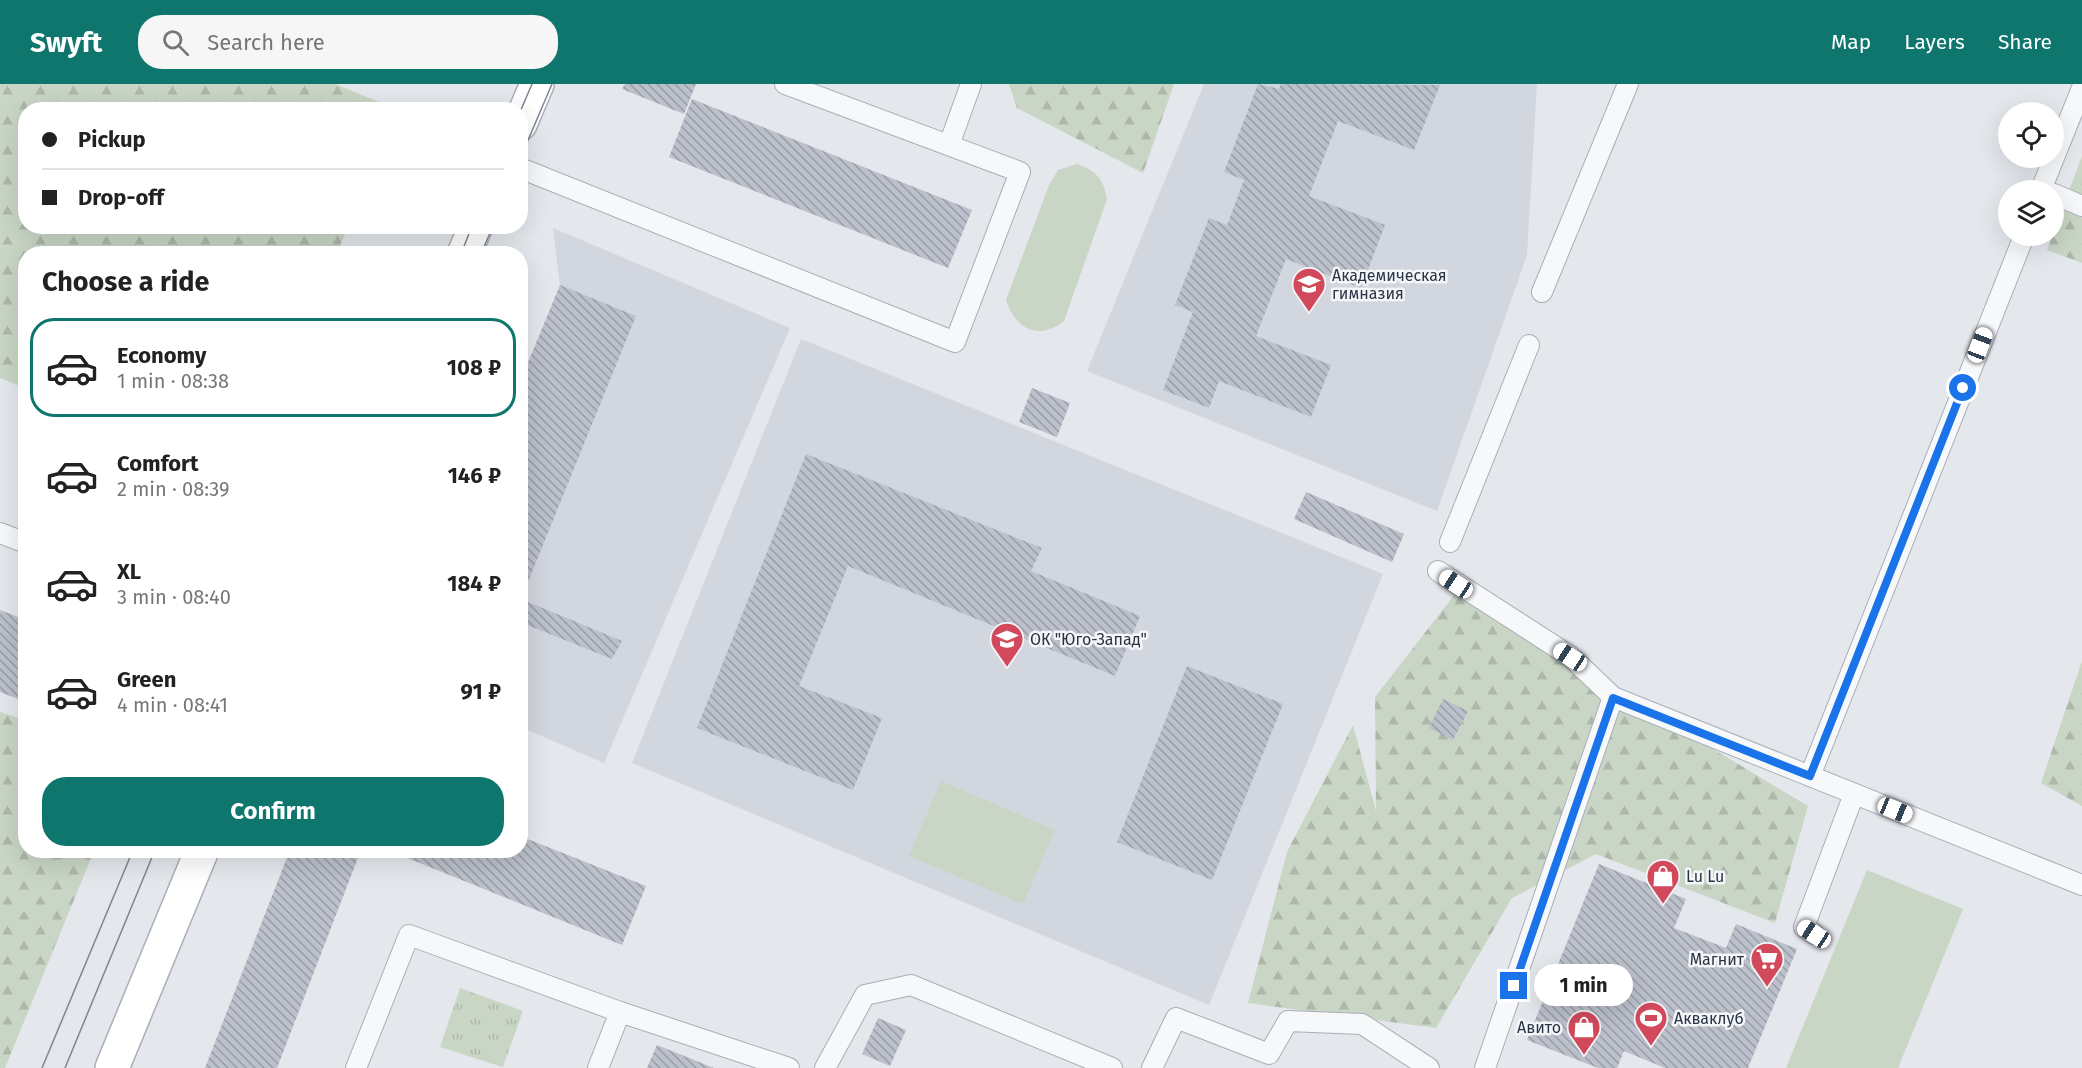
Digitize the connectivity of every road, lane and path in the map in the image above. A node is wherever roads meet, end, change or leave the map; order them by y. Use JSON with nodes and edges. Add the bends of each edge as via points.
{"nodes":[{"id":1,"x":537,"y":84,"type":"edge"},
{"id":2,"x":785,"y":84,"type":"edge"},
{"id":3,"x":971,"y":84,"type":"edge"},
{"id":4,"x":1628,"y":84,"type":"edge"},
{"id":5,"x":2082,"y":87,"type":"edge"},
{"id":6,"x":528,"y":105,"type":"edge"},
{"id":7,"x":949,"y":145,"type":"junction"},
{"id":8,"x":528,"y":171,"type":"edge"},
{"id":9,"x":2049,"y":180,"type":"edge"},
{"id":10,"x":2064,"y":199,"type":"edge"},
{"id":11,"x":2082,"y":206,"type":"edge"},
{"id":12,"x":2020,"y":246,"type":"edge"},
{"id":13,"x":1542,"y":292,"type":"dead end"},
{"id":14,"x":1528,"y":345,"type":"dead end"},
{"id":15,"x":0,"y":533,"type":"edge"},
{"id":16,"x":18,"y":540,"type":"edge"},
{"id":17,"x":1450,"y":542,"type":"dead end"},
{"id":18,"x":1437,"y":571,"type":"dead end"},
{"id":19,"x":1613,"y":698,"type":"junction"},
{"id":20,"x":1810,"y":776,"type":"junction"},
{"id":21,"x":1854,"y":794,"type":"junction"},
{"id":22,"x":199,"y":858,"type":"edge"},
{"id":23,"x":2082,"y":885,"type":"edge"},
{"id":24,"x":1814,"y":934,"type":"dead end"},
{"id":25,"x":620,"y":1012,"type":"junction"},
{"id":26,"x":112,"y":1068,"type":"edge"},
{"id":27,"x":356,"y":1068,"type":"edge"},
{"id":28,"x":598,"y":1068,"type":"edge"},
{"id":29,"x":789,"y":1068,"type":"edge"},
{"id":30,"x":825,"y":1068,"type":"edge"},
{"id":31,"x":1112,"y":1068,"type":"edge"},
{"id":32,"x":1152,"y":1068,"type":"edge"},
{"id":33,"x":1429,"y":1068,"type":"edge"},
{"id":34,"x":1485,"y":1068,"type":"edge"}],
"edges":[{"from":1,"to":6,"type":"main road"},
{"from":2,"to":7,"type":"lane"},
{"from":3,"to":7,"type":"lane"},
{"from":4,"to":13,"type":"lane"},
{"from":5,"to":9,"type":"lane"},
{"from":7,"to":8,"type":"lane","via":[[1020,172],[955,342]]},
{"from":10,"to":11,"type":"lane"},
{"from":12,"to":20,"type":"lane"},
{"from":14,"to":17,"type":"lane"},
{"from":15,"to":16,"type":"lane"},
{"from":18,"to":19,"type":"lane","via":[[1570,657]]},
{"from":19,"to":20,"type":"lane"},
{"from":19,"to":34,"type":"lane"},
{"from":20,"to":21,"type":"lane"},
{"from":21,"to":23,"type":"lane"},
{"from":21,"to":24,"type":"lane","via":[[1804,927]]},
{"from":22,"to":26,"type":"main road"},
{"from":25,"to":27,"type":"lane","via":[[409,935]]},
{"from":25,"to":28,"type":"lane"},
{"from":25,"to":29,"type":"lane"},
{"from":30,"to":31,"type":"lane","via":[[865,994],[911,985]]},
{"from":32,"to":33,"type":"lane","via":[[1176,1017],[1269,1054],[1288,1021],[1362,1024]]}]}
